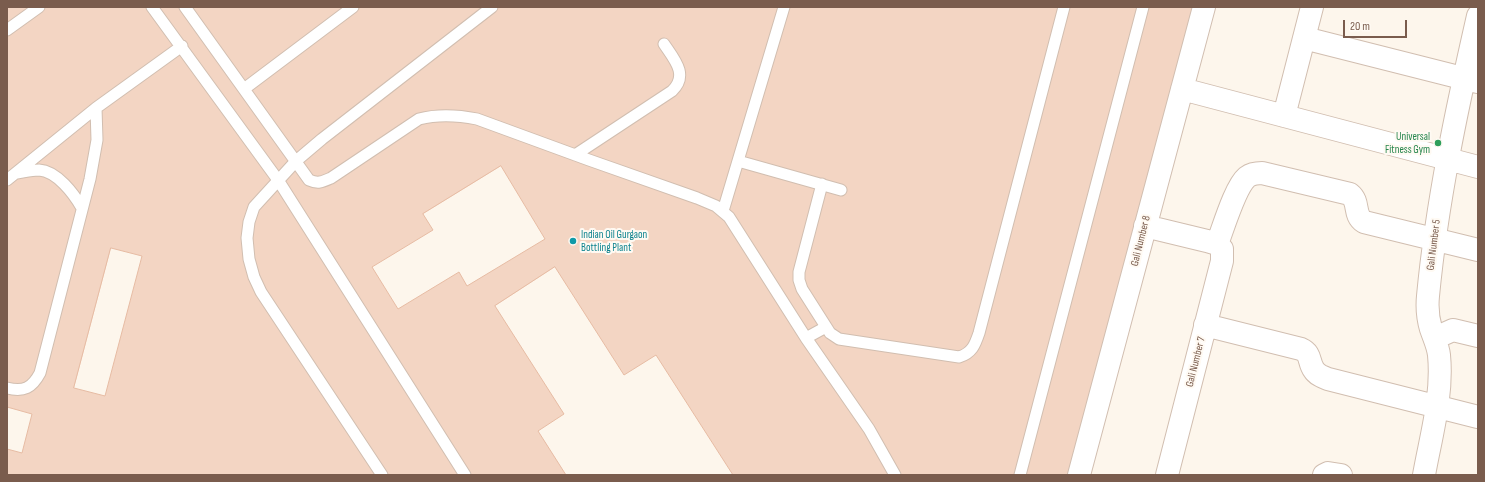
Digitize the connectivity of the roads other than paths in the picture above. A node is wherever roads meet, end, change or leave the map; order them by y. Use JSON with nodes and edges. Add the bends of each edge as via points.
{"nodes":[{"id":1,"x":39,"y":7,"type":"edge"},
{"id":2,"x":152,"y":7,"type":"edge"},
{"id":3,"x":185,"y":7,"type":"edge"},
{"id":4,"x":353,"y":7,"type":"edge"},
{"id":5,"x":492,"y":7,"type":"edge"},
{"id":6,"x":784,"y":7,"type":"edge"},
{"id":7,"x":1064,"y":7,"type":"edge"},
{"id":8,"x":1143,"y":7,"type":"edge"},
{"id":9,"x":1204,"y":7,"type":"edge"},
{"id":10,"x":1312,"y":7,"type":"edge"},
{"id":11,"x":1478,"y":16,"type":"edge"},
{"id":12,"x":7,"y":30,"type":"edge"},
{"id":13,"x":1304,"y":38,"type":"junction"},
{"id":14,"x":664,"y":44,"type":"dead end"},
{"id":15,"x":182,"y":46,"type":"junction"},
{"id":16,"x":1471,"y":81,"type":"edge"},
{"id":17,"x":244,"y":89,"type":"junction"},
{"id":18,"x":1182,"y":89,"type":"junction"},
{"id":19,"x":96,"y":108,"type":"junction"},
{"id":20,"x":1284,"y":116,"type":"junction"},
{"id":21,"x":575,"y":155,"type":"junction"},
{"id":22,"x":1447,"y":159,"type":"junction"},
{"id":23,"x":296,"y":161,"type":"junction"},
{"id":24,"x":738,"y":161,"type":"junction"},
{"id":25,"x":1478,"y":166,"type":"edge"},
{"id":26,"x":16,"y":173,"type":"junction"},
{"id":27,"x":7,"y":180,"type":"edge"},
{"id":28,"x":278,"y":180,"type":"junction"},
{"id":29,"x":822,"y":184,"type":"junction"},
{"id":30,"x":841,"y":190,"type":"dead end"},
{"id":31,"x":82,"y":208,"type":"junction"},
{"id":32,"x":723,"y":211,"type":"junction"},
{"id":33,"x":1145,"y":226,"type":"junction"},
{"id":34,"x":1435,"y":239,"type":"junction"},
{"id":35,"x":1220,"y":246,"type":"junction"},
{"id":36,"x":1478,"y":250,"type":"edge"},
{"id":37,"x":1205,"y":326,"type":"junction"},
{"id":38,"x":826,"y":327,"type":"junction"},
{"id":39,"x":1478,"y":336,"type":"edge"},
{"id":40,"x":806,"y":338,"type":"junction"},
{"id":41,"x":1435,"y":338,"type":"junction"},
{"id":42,"x":7,"y":388,"type":"edge"},
{"id":43,"x":1436,"y":407,"type":"junction"},
{"id":44,"x":1478,"y":417,"type":"edge"},
{"id":45,"x":382,"y":475,"type":"edge"},
{"id":46,"x":465,"y":475,"type":"edge"},
{"id":47,"x":895,"y":475,"type":"edge"},
{"id":48,"x":1020,"y":475,"type":"edge"},
{"id":49,"x":1079,"y":475,"type":"edge"},
{"id":50,"x":1167,"y":475,"type":"edge"},
{"id":51,"x":1424,"y":475,"type":"edge"}],
"edges":[{"from":1,"to":12,"type":"lane"},
{"from":2,"to":15,"type":"lane"},
{"from":3,"to":17,"type":"lane"},
{"from":4,"to":17,"type":"lane"},
{"from":5,"to":23,"type":"lane"},
{"from":6,"to":24,"type":"lane"},
{"from":7,"to":38,"type":"lane","via":[[974,347],[968,354],[959,357],[839,339]]},
{"from":8,"to":48,"type":"lane"},
{"from":9,"to":18,"type":"street","name":"Gali Number 8"},
{"from":10,"to":13,"type":"street"},
{"from":11,"to":16,"type":"street","name":"Gali Number 5"},
{"from":13,"to":16,"type":"street"},
{"from":13,"to":20,"type":"street"},
{"from":14,"to":21,"type":"lane","via":[[678,66],[678,86]]},
{"from":15,"to":19,"type":"lane"},
{"from":15,"to":28,"type":"lane"},
{"from":16,"to":22,"type":"street","name":"Gali Number 5"},
{"from":17,"to":23,"type":"lane"},
{"from":18,"to":20,"type":"street"},
{"from":18,"to":33,"type":"street","name":"Gali Number 8"},
{"from":19,"to":26,"type":"lane"},
{"from":19,"to":31,"type":"lane","via":[[96,140]]},
{"from":20,"to":22,"type":"street"},
{"from":21,"to":23,"type":"lane","via":[[477,119],[430,116],[419,119],[321,183],[309,180]]},
{"from":21,"to":32,"type":"lane","via":[[697,198]]},
{"from":22,"to":25,"type":"street"},
{"from":22,"to":34,"type":"street","name":"Gali Number 5"},
{"from":23,"to":28,"type":"lane"},
{"from":24,"to":29,"type":"lane"},
{"from":24,"to":32,"type":"lane"},
{"from":26,"to":27,"type":"lane"},
{"from":26,"to":31,"type":"lane","via":[[39,170],[50,174],[68,187]]},
{"from":28,"to":45,"type":"lane","via":[[254,207],[249,222],[249,259],[254,277],[261,292]]},
{"from":28,"to":46,"type":"lane"},
{"from":29,"to":30,"type":"lane"},
{"from":29,"to":38,"type":"lane","via":[[799,280]]},
{"from":31,"to":42,"type":"lane","via":[[40,373],[30,387],[22,390]]},
{"from":32,"to":40,"type":"lane"},
{"from":33,"to":35,"type":"street"},
{"from":33,"to":49,"type":"street","name":"Gali Number 8"},
{"from":34,"to":35,"type":"street","name":"Gali Number 7","via":[[1364,222],[1357,215],[1356,201],[1350,194],[1262,172],[1254,173],[1243,181],[1236,194]]},
{"from":34,"to":36,"type":"street","name":"Gali Number 7"},
{"from":34,"to":41,"type":"street","name":"Gali Number 5","via":[[1428,298],[1429,321]]},
{"from":35,"to":37,"type":"street","name":"Gali Number 7","via":[[1222,261]]},
{"from":37,"to":43,"type":"street","via":[[1301,349],[1309,354],[1313,369],[1321,376]]},
{"from":37,"to":50,"type":"street","name":"Gali Number 7"},
{"from":38,"to":40,"type":"lane"},
{"from":39,"to":41,"type":"street","via":[[1453,330]]},
{"from":40,"to":47,"type":"lane","via":[[869,429]]},
{"from":41,"to":43,"type":"street","name":"Gali Number 5","via":[[1439,354]]},
{"from":43,"to":44,"type":"street"},
{"from":43,"to":51,"type":"street","name":"Gali Number 5"}]}
